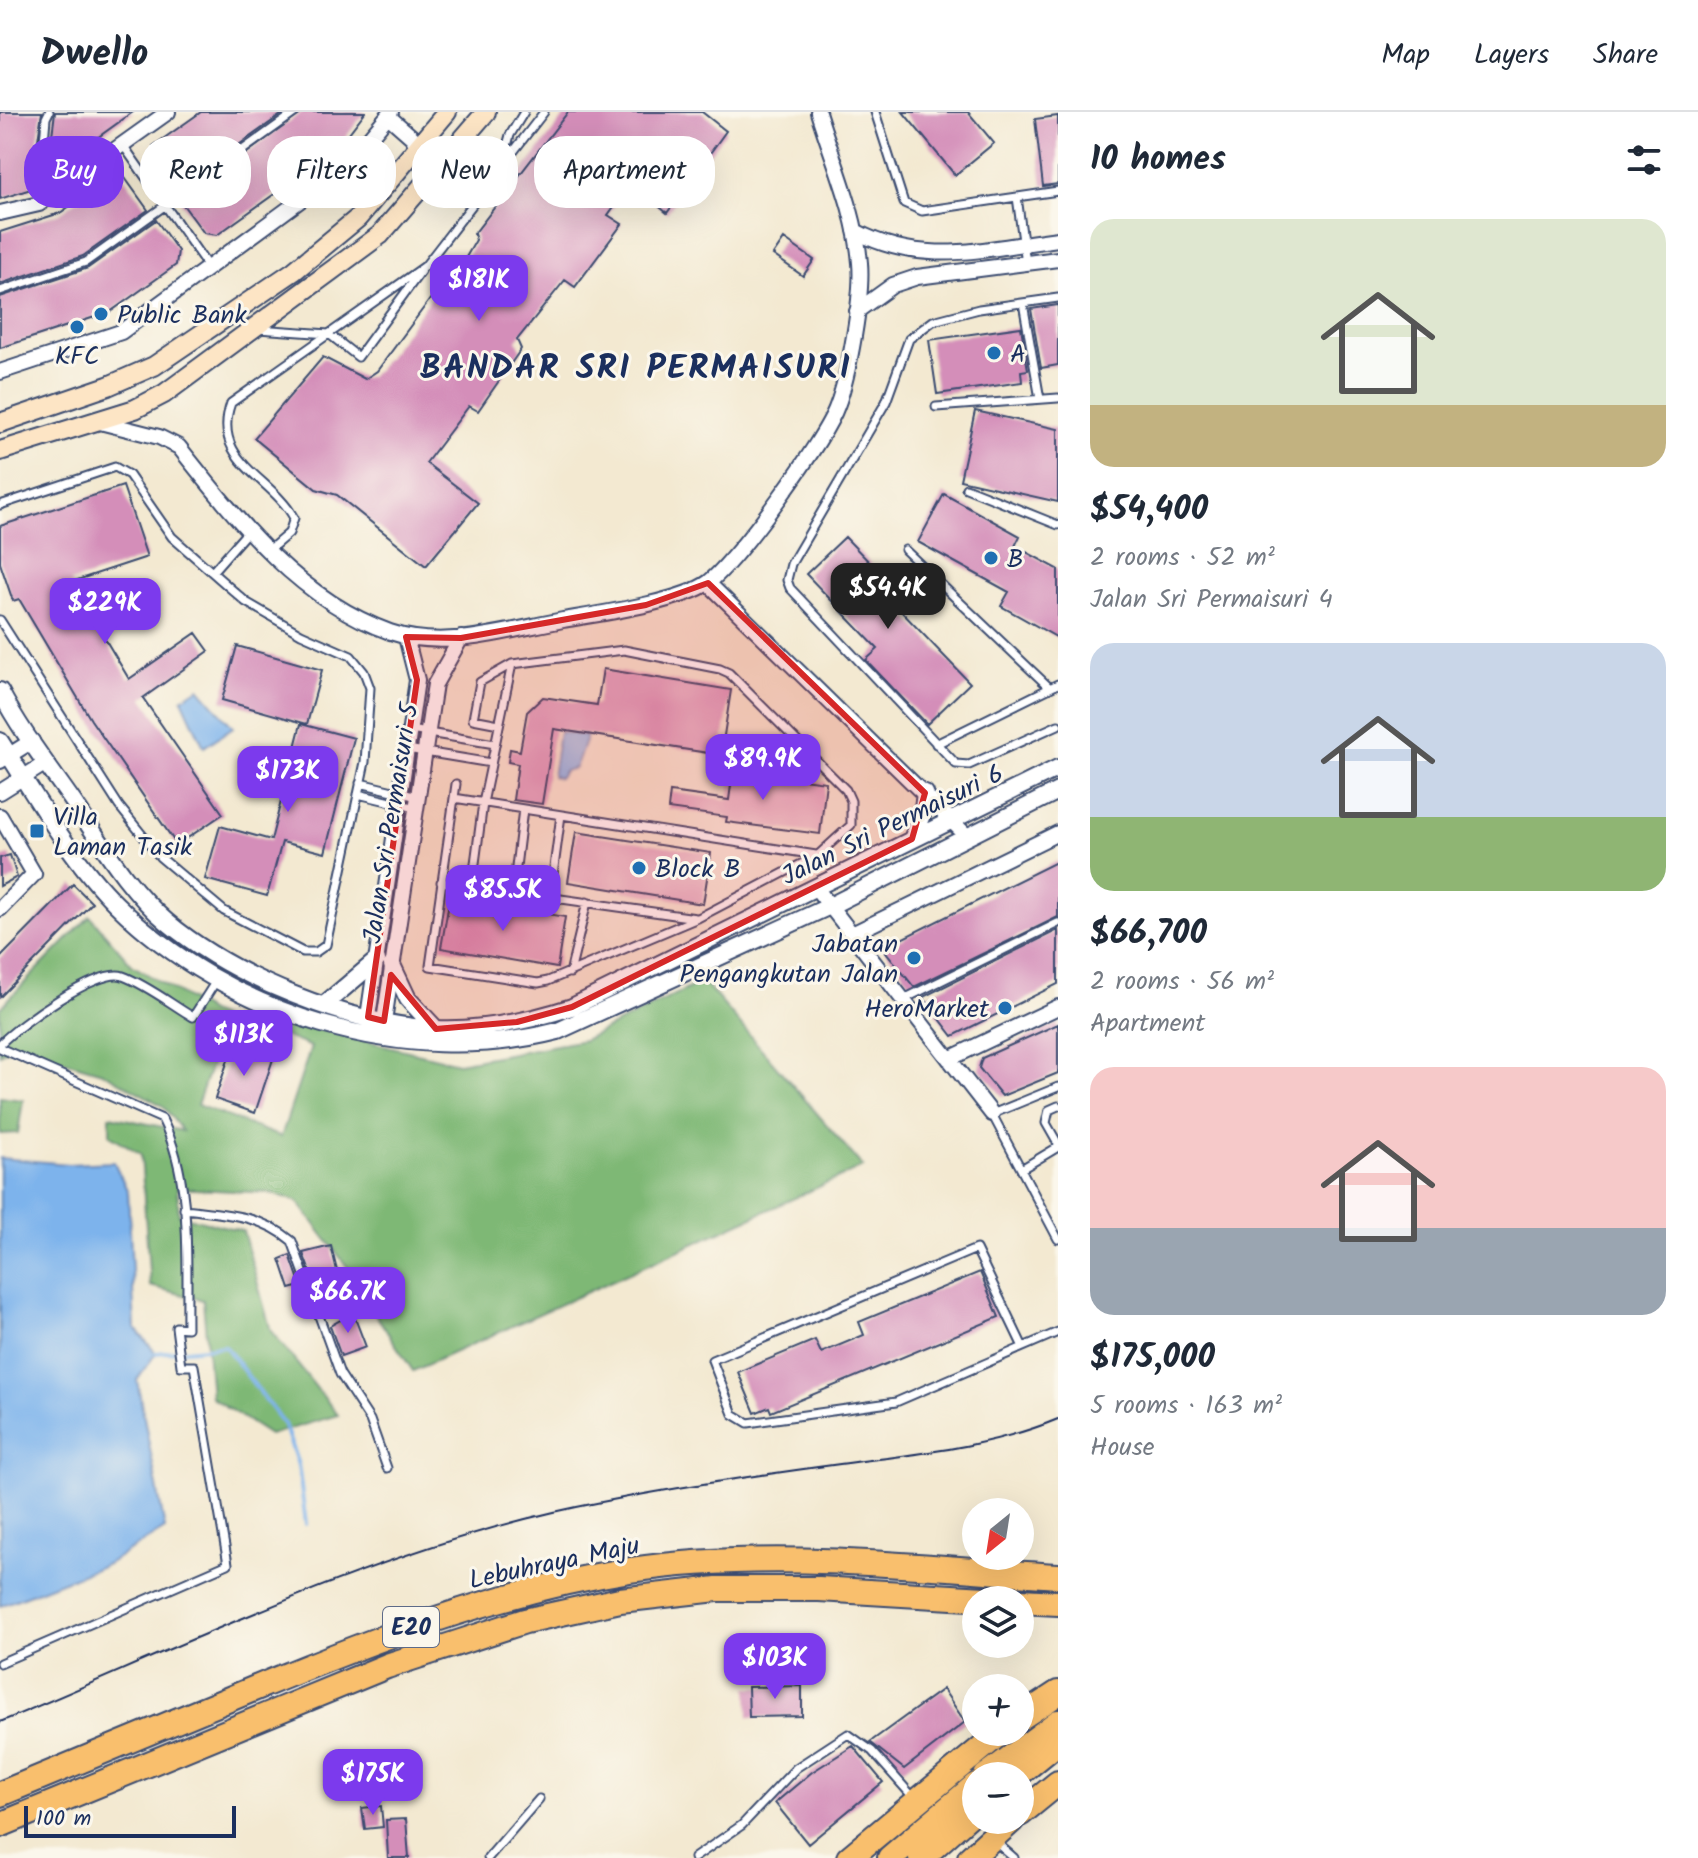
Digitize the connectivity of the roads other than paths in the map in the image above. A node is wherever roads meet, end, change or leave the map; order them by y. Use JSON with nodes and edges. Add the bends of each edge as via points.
{"nodes":[{"id":1,"x":49,"y":112,"type":"edge"},
{"id":2,"x":168,"y":112,"type":"edge"},
{"id":3,"x":296,"y":112,"type":"edge"},
{"id":4,"x":447,"y":112,"type":"edge"},
{"id":5,"x":486,"y":112,"type":"edge"},
{"id":6,"x":524,"y":112,"type":"edge"},
{"id":7,"x":544,"y":112,"type":"edge"},
{"id":8,"x":818,"y":112,"type":"edge"},
{"id":9,"x":875,"y":112,"type":"edge"},
{"id":10,"x":389,"y":114,"type":"edge"},
{"id":11,"x":45,"y":136,"type":"edge"},
{"id":12,"x":429,"y":136,"type":"edge"},
{"id":13,"x":510,"y":136,"type":"edge"},
{"id":14,"x":412,"y":137,"type":"edge"},
{"id":15,"x":124,"y":143,"type":"edge"},
{"id":16,"x":251,"y":144,"type":"edge"},
{"id":17,"x":124,"y":145,"type":"edge"},
{"id":18,"x":518,"y":147,"type":"edge"},
{"id":19,"x":412,"y":157,"type":"edge"},
{"id":20,"x":140,"y":168,"type":"edge"},
{"id":21,"x":1058,"y":191,"type":"edge"},
{"id":22,"x":1017,"y":197,"type":"junction"},
{"id":23,"x":24,"y":207,"type":"edge"},
{"id":24,"x":160,"y":208,"type":"edge"},
{"id":25,"x":168,"y":208,"type":"edge"},
{"id":26,"x":471,"y":208,"type":"edge"},
{"id":27,"x":0,"y":213,"type":"edge"},
{"id":28,"x":855,"y":231,"type":"junction"},
{"id":29,"x":1058,"y":239,"type":"edge"},
{"id":30,"x":1023,"y":243,"type":"junction"},
{"id":31,"x":1058,"y":245,"type":"edge"},
{"id":32,"x":1058,"y":259,"type":"edge"},
{"id":33,"x":1026,"y":263,"type":"junction"},
{"id":34,"x":425,"y":266,"type":"junction"},
{"id":35,"x":209,"y":268,"type":"junction"},
{"id":36,"x":0,"y":291,"type":"edge"},
{"id":37,"x":1058,"y":298,"type":"edge"},
{"id":38,"x":1023,"y":303,"type":"junction"},
{"id":39,"x":857,"y":311,"type":"junction"},
{"id":40,"x":254,"y":329,"type":"junction"},
{"id":41,"x":329,"y":334,"type":"junction"},
{"id":42,"x":0,"y":372,"type":"edge"},
{"id":43,"x":1058,"y":398,"type":"edge"},
{"id":44,"x":1040,"y":399,"type":"junction"},
{"id":45,"x":936,"y":407,"type":"dead end"},
{"id":46,"x":96,"y":421,"type":"junction"},
{"id":47,"x":0,"y":423,"type":"edge"},
{"id":48,"x":0,"y":451,"type":"edge"},
{"id":49,"x":966,"y":488,"type":"dead end"},
{"id":50,"x":0,"y":505,"type":"edge"},
{"id":51,"x":1058,"y":525,"type":"edge"},
{"id":52,"x":249,"y":530,"type":"junction"},
{"id":53,"x":268,"y":550,"type":"junction"},
{"id":54,"x":905,"y":550,"type":"dead end"},
{"id":55,"x":212,"y":572,"type":"junction"},
{"id":56,"x":708,"y":583,"type":"junction"},
{"id":57,"x":0,"y":620,"type":"edge"},
{"id":58,"x":406,"y":637,"type":"junction"},
{"id":59,"x":461,"y":638,"type":"junction"},
{"id":60,"x":512,"y":664,"type":"junction"},
{"id":61,"x":1054,"y":686,"type":"edge"},
{"id":62,"x":0,"y":691,"type":"edge"},
{"id":63,"x":499,"y":724,"type":"junction"},
{"id":64,"x":1058,"y":725,"type":"edge"},
{"id":65,"x":410,"y":730,"type":"junction"},
{"id":66,"x":428,"y":733,"type":"junction"},
{"id":67,"x":32,"y":741,"type":"junction"},
{"id":68,"x":495,"y":744,"type":"junction"},
{"id":69,"x":936,"y":744,"type":"junction"},
{"id":70,"x":407,"y":749,"type":"junction"},
{"id":71,"x":425,"y":752,"type":"junction"},
{"id":72,"x":3,"y":753,"type":"edge"},
{"id":73,"x":46,"y":763,"type":"junction"},
{"id":74,"x":491,"y":763,"type":"junction"},
{"id":75,"x":1058,"y":768,"type":"edge"},
{"id":76,"x":23,"y":777,"type":"junction"},
{"id":77,"x":360,"y":783,"type":"junction"},
{"id":78,"x":456,"y":784,"type":"dead end"},
{"id":79,"x":3,"y":790,"type":"edge"},
{"id":80,"x":1058,"y":791,"type":"edge"},
{"id":81,"x":925,"y":793,"type":"junction"},
{"id":82,"x":358,"y":794,"type":"junction"},
{"id":83,"x":454,"y":798,"type":"junction"},
{"id":84,"x":400,"y":799,"type":"junction"},
{"id":85,"x":417,"y":802,"type":"junction"},
{"id":86,"x":483,"y":803,"type":"junction"},
{"id":87,"x":523,"y":809,"type":"junction"},
{"id":88,"x":561,"y":815,"type":"junction"},
{"id":89,"x":951,"y":820,"type":"junction"},
{"id":90,"x":2,"y":822,"type":"edge"},
{"id":91,"x":1058,"y":833,"type":"edge"},
{"id":92,"x":967,"y":836,"type":"junction"},
{"id":93,"x":912,"y":839,"type":"junction"},
{"id":94,"x":818,"y":855,"type":"junction"},
{"id":95,"x":441,"y":882,"type":"junction"},
{"id":96,"x":472,"y":886,"type":"junction"},
{"id":97,"x":816,"y":888,"type":"junction"},
{"id":98,"x":513,"y":892,"type":"junction"},
{"id":99,"x":550,"y":897,"type":"junction"},
{"id":100,"x":587,"y":902,"type":"junction"},
{"id":101,"x":830,"y":906,"type":"junction"},
{"id":102,"x":0,"y":909,"type":"edge"},
{"id":103,"x":698,"y":918,"type":"junction"},
{"id":104,"x":1058,"y":923,"type":"edge"},
{"id":105,"x":852,"y":934,"type":"junction"},
{"id":106,"x":385,"y":962,"type":"junction"},
{"id":107,"x":570,"y":973,"type":"junction"},
{"id":108,"x":216,"y":981,"type":"junction"},
{"id":109,"x":904,"y":999,"type":"junction"},
{"id":110,"x":325,"y":1004,"type":"junction"},
{"id":111,"x":1058,"y":1007,"type":"edge"},
{"id":112,"x":375,"y":1022,"type":"junction"},
{"id":113,"x":436,"y":1029,"type":"junction"},
{"id":114,"x":354,"y":1031,"type":"junction"},
{"id":115,"x":394,"y":1039,"type":"junction"},
{"id":116,"x":0,"y":1046,"type":"edge"},
{"id":117,"x":949,"y":1059,"type":"junction"},
{"id":118,"x":1058,"y":1087,"type":"edge"},
{"id":119,"x":1058,"y":1106,"type":"edge"},
{"id":120,"x":992,"y":1114,"type":"junction"},
{"id":121,"x":1058,"y":1146,"type":"edge"},
{"id":122,"x":1023,"y":1168,"type":"junction"},
{"id":123,"x":184,"y":1209,"type":"junction"},
{"id":124,"x":1058,"y":1239,"type":"edge"},
{"id":125,"x":1058,"y":1332,"type":"edge"},
{"id":126,"x":1023,"y":1347,"type":"junction"},
{"id":127,"x":387,"y":1468,"type":"dead end"},
{"id":128,"x":1058,"y":1576,"type":"edge"},
{"id":129,"x":962,"y":1598,"type":"edge"},
{"id":130,"x":1034,"y":1602,"type":"edge"},
{"id":131,"x":1058,"y":1603,"type":"edge"},
{"id":132,"x":0,"y":1663,"type":"edge"},
{"id":133,"x":1058,"y":1693,"type":"edge"},
{"id":134,"x":1034,"y":1709,"type":"edge"},
{"id":135,"x":1058,"y":1722,"type":"edge"},
{"id":136,"x":1058,"y":1742,"type":"edge"},
{"id":137,"x":983,"y":1746,"type":"edge"},
{"id":138,"x":1005,"y":1762,"type":"edge"},
{"id":139,"x":1033,"y":1762,"type":"edge"},
{"id":140,"x":1058,"y":1783,"type":"edge"},
{"id":141,"x":0,"y":1794,"type":"edge"},
{"id":142,"x":962,"y":1797,"type":"edge"},
{"id":143,"x":539,"y":1799,"type":"dead end"},
{"id":144,"x":915,"y":1800,"type":"junction"},
{"id":145,"x":1034,"y":1804,"type":"edge"},
{"id":146,"x":962,"y":1821,"type":"edge"},
{"id":147,"x":0,"y":1825,"type":"edge"},
{"id":148,"x":999,"y":1834,"type":"edge"},
{"id":149,"x":1004,"y":1834,"type":"edge"},
{"id":150,"x":1010,"y":1834,"type":"edge"},
{"id":151,"x":488,"y":1858,"type":"edge"},
{"id":152,"x":694,"y":1858,"type":"edge"},
{"id":153,"x":849,"y":1858,"type":"edge"},
{"id":154,"x":890,"y":1858,"type":"edge"},
{"id":155,"x":921,"y":1858,"type":"edge"},
{"id":156,"x":970,"y":1858,"type":"edge"},
{"id":157,"x":987,"y":1858,"type":"edge"},
{"id":158,"x":1014,"y":1858,"type":"edge"}],
"edges":[{"from":1,"to":11,"type":"lane"},
{"from":2,"to":15,"type":"street"},
{"from":3,"to":16,"type":"lane"},
{"from":4,"to":12,"type":"main road"},
{"from":5,"to":40,"type":"main road","via":[[380,235]]},
{"from":6,"to":13,"type":"lane"},
{"from":7,"to":18,"type":"lane"},
{"from":8,"to":28,"type":"street"},
{"from":9,"to":22,"type":"lane","via":[[904,203],[912,209]]},
{"from":10,"to":14,"type":"street"},
{"from":10,"to":35,"type":"street","via":[[344,168]]},
{"from":17,"to":20,"type":"lane"},
{"from":19,"to":47,"type":"main road","via":[[330,243],[154,366]]},
{"from":21,"to":22,"type":"lane"},
{"from":22,"to":30,"type":"lane"},
{"from":23,"to":27,"type":"street"},
{"from":24,"to":36,"type":"lane","via":[[86,262]]},
{"from":25,"to":35,"type":"lane"},
{"from":26,"to":34,"type":"lane"},
{"from":28,"to":30,"type":"street","via":[[911,253]]},
{"from":28,"to":39,"type":"street","via":[[861,266]]},
{"from":29,"to":30,"type":"street"},
{"from":29,"to":31,"type":"lane"},
{"from":30,"to":33,"type":"lane"},
{"from":32,"to":33,"type":"street"},
{"from":33,"to":39,"type":"street","via":[[917,277],[893,285]]},
{"from":34,"to":41,"type":"lane"},
{"from":34,"to":41,"type":"lane","via":[[358,357]]},
{"from":35,"to":42,"type":"street","via":[[121,332]]},
{"from":37,"to":38,"type":"lane"},
{"from":38,"to":44,"type":"lane"},
{"from":38,"to":69,"type":"lane","via":[[933,321],[909,339],[886,402],[788,572],[790,588]]},
{"from":39,"to":56,"type":"street","via":[[837,407],[801,468]]},
{"from":40,"to":41,"type":"lane"},
{"from":40,"to":46,"type":"main road","via":[[164,394]]},
{"from":41,"to":53,"type":"lane","via":[[231,403],[224,420],[244,468],[284,499],[294,518],[289,533]]},
{"from":43,"to":44,"type":"lane"},
{"from":44,"to":45,"type":"lane"},
{"from":46,"to":48,"type":"main road"},
{"from":46,"to":52,"type":"street","via":[[179,447]]},
{"from":49,"to":51,"type":"lane"},
{"from":50,"to":55,"type":"lane","via":[[115,467],[129,475],[172,537]]},
{"from":52,"to":53,"type":"street"},
{"from":52,"to":55,"type":"lane"},
{"from":53,"to":58,"type":"street","via":[[333,604]]},
{"from":54,"to":61,"type":"lane"},
{"from":55,"to":77,"type":"lane","via":[[246,602],[351,656],[364,672],[370,688]]},
{"from":56,"to":59,"type":"street","via":[[646,605]]},
{"from":56,"to":81,"type":"street"},
{"from":57,"to":82,"type":"lane","via":[[119,806],[160,857],[224,911],[303,952],[326,945]]},
{"from":58,"to":59,"type":"street"},
{"from":58,"to":65,"type":"street","name":"Jalan Sri Permaisuri 5","via":[[417,680]]},
{"from":59,"to":66,"type":"street","name":"Jalan Sri Permaisuri 5","via":[[435,684]]},
{"from":60,"to":63,"type":"lane"},
{"from":60,"to":63,"type":"lane","via":[[480,682],[473,719]]},
{"from":60,"to":94,"type":"lane","via":[[624,650],[729,673],[849,795],[851,825]]},
{"from":61,"to":69,"type":"lane"},
{"from":62,"to":67,"type":"street","name":"Jalan Sri Permaisuri 6"},
{"from":63,"to":68,"type":"lane"},
{"from":64,"to":69,"type":"lane","via":[[969,765],[956,764]]},
{"from":65,"to":66,"type":"lane"},
{"from":65,"to":70,"type":"street","name":"Jalan Sri Permaisuri 5"},
{"from":66,"to":68,"type":"lane"},
{"from":66,"to":71,"type":"street","name":"Jalan Sri Permaisuri 5"},
{"from":67,"to":72,"type":"street"},
{"from":67,"to":73,"type":"street","name":"Jalan Sri Permaisuri 6"},
{"from":68,"to":74,"type":"lane"},
{"from":70,"to":71,"type":"lane"},
{"from":70,"to":84,"type":"street","name":"Jalan Sri Permaisuri 5"},
{"from":71,"to":74,"type":"lane"},
{"from":71,"to":85,"type":"street","name":"Jalan Sri Permaisuri 5"},
{"from":72,"to":76,"type":"street","name":"Jalan Sri Permaisuri 6"},
{"from":73,"to":76,"type":"street"},
{"from":73,"to":110,"type":"street","name":"Jalan Sri Permaisuri 6","via":[[125,878],[166,921],[262,981]]},
{"from":74,"to":86,"type":"lane"},
{"from":75,"to":89,"type":"street","name":"Jalan Sri Permaisuri 6"},
{"from":76,"to":79,"type":"street"},
{"from":76,"to":108,"type":"street","name":"Jalan Sri Permaisuri 6","via":[[114,903]]},
{"from":77,"to":82,"type":"lane"},
{"from":77,"to":84,"type":"lane"},
{"from":78,"to":83,"type":"lane"},
{"from":80,"to":92,"type":"street","name":"Jalan Sri Permaisuri 6"},
{"from":81,"to":89,"type":"street"},
{"from":81,"to":93,"type":"street"},
{"from":82,"to":84,"type":"lane"},
{"from":83,"to":86,"type":"lane"},
{"from":83,"to":95,"type":"lane"},
{"from":84,"to":85,"type":"lane"},
{"from":84,"to":106,"type":"street","name":"Jalan Sri Permaisuri 5"},
{"from":85,"to":106,"type":"street","name":"Jalan Sri Permaisuri 5"},
{"from":86,"to":87,"type":"lane"},
{"from":86,"to":96,"type":"lane"},
{"from":87,"to":88,"type":"lane"},
{"from":87,"to":98,"type":"lane"},
{"from":88,"to":94,"type":"lane"},
{"from":88,"to":99,"type":"lane"},
{"from":89,"to":92,"type":"street"},
{"from":89,"to":93,"type":"street","name":"Jalan Sri Permaisuri 6"},
{"from":90,"to":102,"type":"street","via":[[34,874]]},
{"from":91,"to":105,"type":"street"},
{"from":92,"to":101,"type":"street","name":"Jalan Sri Permaisuri 6"},
{"from":93,"to":97,"type":"street","name":"Jalan Sri Permaisuri 6"},
{"from":94,"to":103,"type":"lane"},
{"from":95,"to":96,"type":"lane"},
{"from":95,"to":107,"type":"lane","via":[[430,966],[538,983]]},
{"from":96,"to":98,"type":"lane"},
{"from":97,"to":101,"type":"street"},
{"from":97,"to":113,"type":"street","name":"Jalan Sri Permaisuri 6","via":[[572,1007],[517,1022]]},
{"from":98,"to":99,"type":"lane"},
{"from":99,"to":100,"type":"lane"},
{"from":100,"to":103,"type":"lane"},
{"from":100,"to":107,"type":"lane"},
{"from":101,"to":105,"type":"street"},
{"from":101,"to":115,"type":"street","name":"Jalan Sri Permaisuri 6","via":[[558,1031],[485,1044]]},
{"from":103,"to":107,"type":"lane"},
{"from":104,"to":109,"type":"lane"},
{"from":105,"to":109,"type":"street"},
{"from":106,"to":110,"type":"street"},
{"from":106,"to":112,"type":"street","name":"Jalan Sri Permaisuri 5"},
{"from":106,"to":113,"type":"street","via":[[408,999]]},
{"from":108,"to":114,"type":"street","name":"Jalan Sri Permaisuri 6","via":[[252,1001]]},
{"from":108,"to":116,"type":"lane","via":[[193,1017],[121,975],[103,976],[16,1028]]},
{"from":109,"to":117,"type":"street"},
{"from":110,"to":112,"type":"street","name":"Jalan Sri Permaisuri 6"},
{"from":111,"to":117,"type":"street"},
{"from":112,"to":113,"type":"street","name":"Jalan Sri Permaisuri 6"},
{"from":112,"to":114,"type":"street"},
{"from":112,"to":115,"type":"street"},
{"from":114,"to":115,"type":"street","name":"Jalan Sri Permaisuri 6"},
{"from":116,"to":123,"type":"lane","via":[[162,1119],[174,1143]]},
{"from":117,"to":120,"type":"street"},
{"from":118,"to":120,"type":"lane"},
{"from":119,"to":121,"type":"lane","via":[[1049,1110],[1046,1123]]},
{"from":120,"to":122,"type":"lane"},
{"from":121,"to":122,"type":"lane"},
{"from":122,"to":124,"type":"lane"},
{"from":123,"to":127,"type":"lane","via":[[256,1218],[292,1241],[340,1374],[370,1420]]},
{"from":123,"to":132,"type":"lane","via":[[187,1328],[176,1327],[181,1366],[194,1366],[228,1564]]},
{"from":125,"to":126,"type":"lane"},
{"from":126,"to":126,"type":"lane","via":[[896,1402],[748,1423],[733,1414],[712,1360],[976,1249]]},
{"from":128,"to":141,"type":"highway","name":"Lebuhraya Maju","number":"E20","via":[[846,1562],[732,1561],[631,1570],[505,1596],[375,1639]]},
{"from":129,"to":147,"type":"highway","name":"Lebuhraya Maju","number":"E20","via":[[717,1589],[620,1600],[479,1634],[387,1666]]},
{"from":130,"to":131,"type":"highway"},
{"from":133,"to":134,"type":"highway"},
{"from":135,"to":138,"type":"highway"},
{"from":136,"to":139,"type":"highway"},
{"from":137,"to":144,"type":"highway"},
{"from":140,"to":145,"type":"highway"},
{"from":142,"to":154,"type":"highway"},
{"from":143,"to":151,"type":"lane"},
{"from":144,"to":152,"type":"lane","via":[[872,1751],[848,1734],[796,1768],[742,1825]]},
{"from":144,"to":153,"type":"highway"},
{"from":146,"to":155,"type":"highway"},
{"from":148,"to":156,"type":"highway"},
{"from":149,"to":157,"type":"street"},
{"from":150,"to":158,"type":"lane"}]}
